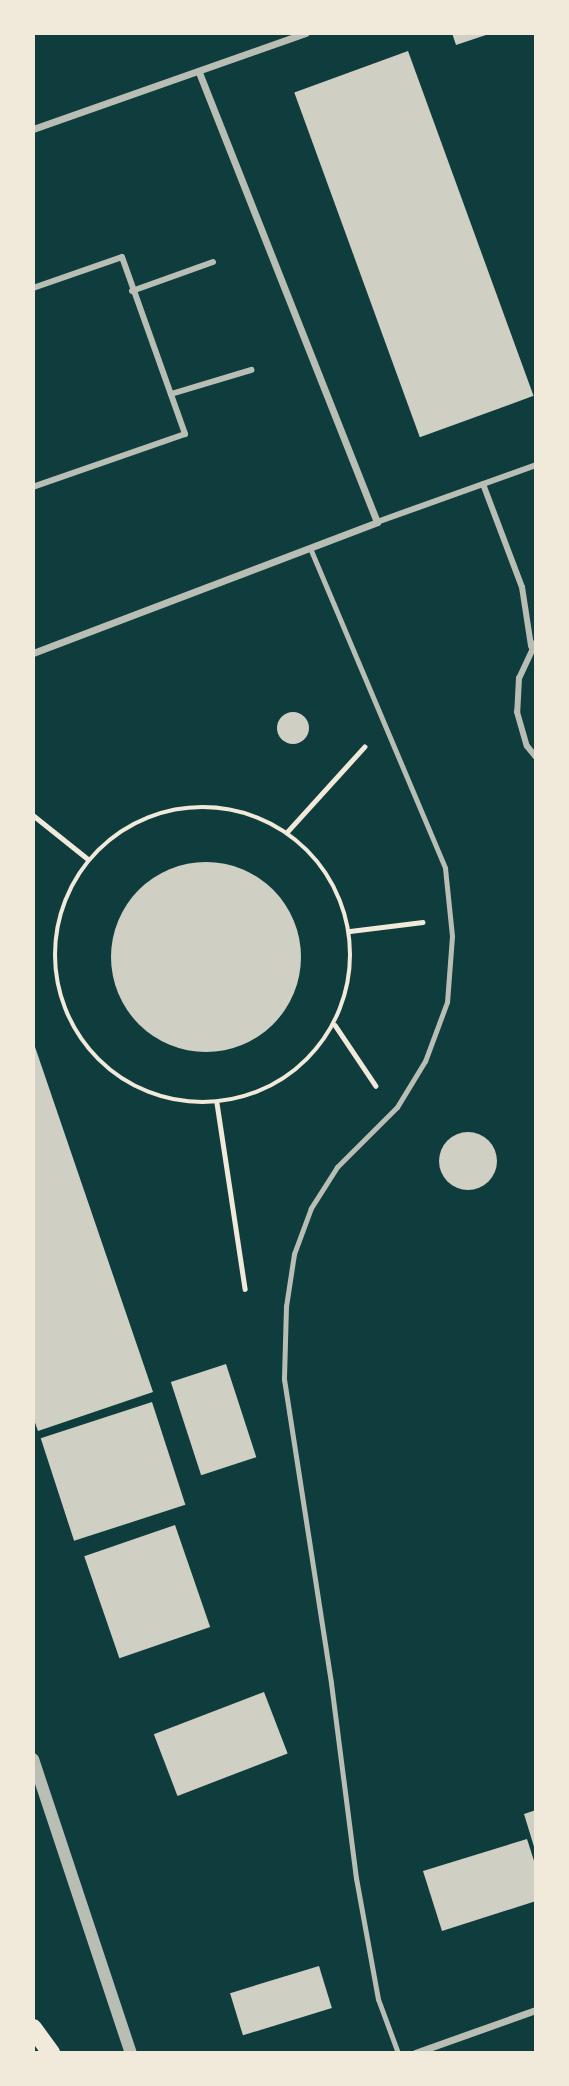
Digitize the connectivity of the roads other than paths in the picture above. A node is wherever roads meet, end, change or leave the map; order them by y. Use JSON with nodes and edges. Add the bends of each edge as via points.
{"nodes":[{"id":1,"x":306,"y":33,"type":"edge"},
{"id":2,"x":198,"y":71,"type":"junction"},
{"id":3,"x":33,"y":129,"type":"edge"},
{"id":4,"x":213,"y":262,"type":"dead end"},
{"id":5,"x":33,"y":288,"type":"edge"},
{"id":6,"x":132,"y":291,"type":"junction"},
{"id":7,"x":251,"y":370,"type":"dead end"},
{"id":8,"x":171,"y":394,"type":"junction"},
{"id":9,"x":536,"y":465,"type":"edge"},
{"id":10,"x":484,"y":484,"type":"junction"},
{"id":11,"x":33,"y":487,"type":"edge"},
{"id":12,"x":377,"y":522,"type":"junction"},
{"id":13,"x":310,"y":548,"type":"junction"},
{"id":14,"x":534,"y":644,"type":"edge"},
{"id":15,"x":33,"y":653,"type":"edge"},
{"id":16,"x":536,"y":757,"type":"edge"},
{"id":17,"x":33,"y":1759,"type":"edge"},
{"id":18,"x":536,"y":2010,"type":"edge"},
{"id":19,"x":33,"y":2028,"type":"edge"},
{"id":20,"x":51,"y":2053,"type":"edge"},
{"id":21,"x":131,"y":2053,"type":"edge"},
{"id":22,"x":398,"y":2053,"type":"edge"},
{"id":23,"x":415,"y":2053,"type":"edge"}],
"edges":[{"from":1,"to":2,"type":"street"},
{"from":2,"to":3,"type":"street"},
{"from":2,"to":12,"type":"street"},
{"from":4,"to":6,"type":"street"},
{"from":5,"to":6,"type":"street","via":[[122,257]]},
{"from":6,"to":8,"type":"street"},
{"from":7,"to":8,"type":"street"},
{"from":8,"to":11,"type":"street","via":[[185,434]]},
{"from":9,"to":10,"type":"street"},
{"from":10,"to":12,"type":"street"},
{"from":10,"to":14,"type":"street","via":[[523,587]]},
{"from":12,"to":13,"type":"street"},
{"from":13,"to":15,"type":"street"},
{"from":13,"to":22,"type":"lane","via":[[445,868],[452,936],[447,1002],[425,1061],[397,1107],[337,1167],[311,1208],[294,1254],[286,1306],[284,1379],[356,1878],[378,1999]]},
{"from":14,"to":16,"type":"street","via":[[519,678],[517,712],[527,746]]},
{"from":17,"to":21,"type":"street"},
{"from":18,"to":23,"type":"street"},
{"from":19,"to":20,"type":"main road"}]}
